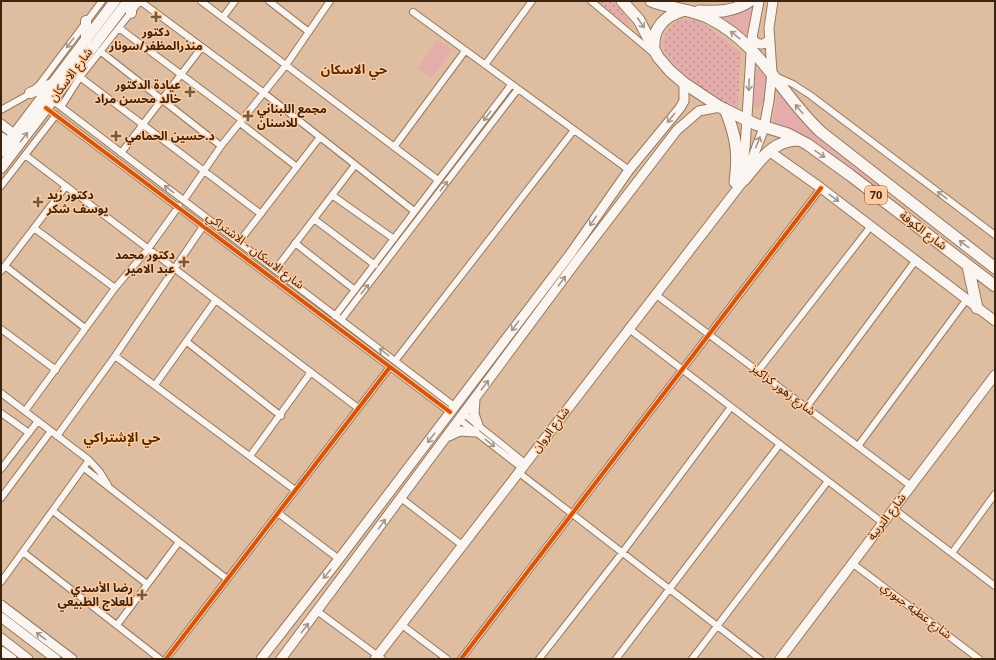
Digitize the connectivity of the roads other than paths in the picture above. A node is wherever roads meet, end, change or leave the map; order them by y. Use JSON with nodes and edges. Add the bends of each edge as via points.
{"nodes":[{"id":1,"x":102,"y":1,"type":"edge"},
{"id":2,"x":115,"y":1,"type":"edge"},
{"id":3,"x":128,"y":1,"type":"edge"},
{"id":4,"x":131,"y":1,"type":"edge"},
{"id":5,"x":140,"y":1,"type":"edge"},
{"id":6,"x":201,"y":1,"type":"edge"},
{"id":7,"x":235,"y":1,"type":"edge"},
{"id":8,"x":269,"y":1,"type":"edge"},
{"id":9,"x":330,"y":1,"type":"edge"},
{"id":10,"x":532,"y":1,"type":"edge"},
{"id":11,"x":590,"y":1,"type":"edge"},
{"id":12,"x":622,"y":1,"type":"edge"},
{"id":13,"x":651,"y":1,"type":"edge"},
{"id":14,"x":750,"y":1,"type":"edge"},
{"id":15,"x":759,"y":1,"type":"edge"},
{"id":16,"x":773,"y":1,"type":"edge"},
{"id":17,"x":686,"y":11,"type":"junction"},
{"id":18,"x":413,"y":12,"type":"dead end"},
{"id":19,"x":131,"y":13,"type":"junction"},
{"id":20,"x":223,"y":17,"type":"junction"},
{"id":21,"x":86,"y":22,"type":"junction"},
{"id":22,"x":119,"y":28,"type":"junction"},
{"id":23,"x":309,"y":32,"type":"junction"},
{"id":24,"x":770,"y":39,"type":"junction"},
{"id":25,"x":86,"y":40,"type":"junction"},
{"id":26,"x":751,"y":44,"type":"junction"},
{"id":27,"x":202,"y":47,"type":"junction"},
{"id":28,"x":100,"y":51,"type":"junction"},
{"id":29,"x":465,"y":51,"type":"junction"},
{"id":30,"x":656,"y":53,"type":"junction"},
{"id":31,"x":286,"y":65,"type":"junction"},
{"id":32,"x":485,"y":65,"type":"junction"},
{"id":33,"x":773,"y":74,"type":"junction"},
{"id":34,"x":181,"y":75,"type":"junction"},
{"id":35,"x":80,"y":77,"type":"junction"},
{"id":36,"x":684,"y":83,"type":"junction"},
{"id":37,"x":52,"y":84,"type":"junction"},
{"id":38,"x":511,"y":85,"type":"junction"},
{"id":39,"x":518,"y":90,"type":"junction"},
{"id":40,"x":30,"y":93,"type":"junction"},
{"id":41,"x":264,"y":93,"type":"junction"},
{"id":42,"x":162,"y":99,"type":"junction"},
{"id":43,"x":49,"y":104,"type":"junction"},
{"id":44,"x":61,"y":107,"type":"junction"},
{"id":45,"x":722,"y":108,"type":"junction"},
{"id":46,"x":1,"y":110,"type":"edge"},
{"id":47,"x":56,"y":115,"type":"junction"},
{"id":48,"x":747,"y":121,"type":"junction"},
{"id":49,"x":241,"y":122,"type":"junction"},
{"id":50,"x":1,"y":124,"type":"edge"},
{"id":51,"x":142,"y":125,"type":"junction"},
{"id":52,"x":764,"y":128,"type":"junction"},
{"id":53,"x":574,"y":130,"type":"junction"},
{"id":54,"x":14,"y":134,"type":"junction"},
{"id":55,"x":320,"y":137,"type":"junction"},
{"id":56,"x":4,"y":140,"type":"edge"},
{"id":57,"x":800,"y":140,"type":"junction"},
{"id":58,"x":221,"y":146,"type":"junction"},
{"id":59,"x":394,"y":147,"type":"junction"},
{"id":60,"x":769,"y":151,"type":"junction"},
{"id":61,"x":1,"y":152,"type":"edge"},
{"id":62,"x":121,"y":153,"type":"junction"},
{"id":63,"x":25,"y":155,"type":"junction"},
{"id":64,"x":355,"y":165,"type":"junction"},
{"id":65,"x":297,"y":167,"type":"junction"},
{"id":66,"x":1,"y":168,"type":"edge"},
{"id":67,"x":629,"y":170,"type":"junction"},
{"id":68,"x":203,"y":172,"type":"junction"},
{"id":69,"x":438,"y":180,"type":"junction"},
{"id":70,"x":739,"y":181,"type":"junction"},
{"id":71,"x":1,"y":186,"type":"edge"},
{"id":72,"x":66,"y":186,"type":"junction"},
{"id":73,"x":821,"y":188,"type":"junction"},
{"id":74,"x":332,"y":195,"type":"junction"},
{"id":75,"x":184,"y":200,"type":"junction"},
{"id":76,"x":179,"y":206,"type":"junction"},
{"id":77,"x":414,"y":211,"type":"junction"},
{"id":78,"x":261,"y":214,"type":"junction"},
{"id":79,"x":314,"y":219,"type":"junction"},
{"id":80,"x":204,"y":225,"type":"junction"},
{"id":81,"x":871,"y":226,"type":"junction"},
{"id":82,"x":219,"y":227,"type":"junction"},
{"id":83,"x":34,"y":228,"type":"junction"},
{"id":84,"x":215,"y":234,"type":"junction"},
{"id":85,"x":995,"y":235,"type":"edge"},
{"id":86,"x":394,"y":239,"type":"junction"},
{"id":87,"x":239,"y":242,"type":"junction"},
{"id":88,"x":295,"y":243,"type":"junction"},
{"id":89,"x":148,"y":249,"type":"junction"},
{"id":90,"x":571,"y":252,"type":"junction"},
{"id":91,"x":579,"y":258,"type":"junction"},
{"id":92,"x":916,"y":260,"type":"junction"},
{"id":93,"x":375,"y":265,"type":"junction"},
{"id":94,"x":5,"y":266,"type":"junction"},
{"id":95,"x":968,"y":266,"type":"junction"},
{"id":96,"x":175,"y":267,"type":"junction"},
{"id":97,"x":995,"y":268,"type":"edge"},
{"id":98,"x":275,"y":270,"type":"junction"},
{"id":99,"x":1,"y":271,"type":"edge"},
{"id":100,"x":995,"y":286,"type":"edge"},
{"id":101,"x":115,"y":288,"type":"junction"},
{"id":102,"x":355,"y":290,"type":"junction"},
{"id":103,"x":655,"y":294,"type":"junction"},
{"id":104,"x":967,"y":299,"type":"junction"},
{"id":105,"x":215,"y":301,"type":"junction"},
{"id":106,"x":977,"y":308,"type":"junction"},
{"id":107,"x":335,"y":316,"type":"junction"},
{"id":108,"x":341,"y":320,"type":"junction"},
{"id":109,"x":995,"y":321,"type":"edge"},
{"id":110,"x":85,"y":328,"type":"junction"},
{"id":111,"x":628,"y":328,"type":"junction"},
{"id":112,"x":1,"y":329,"type":"edge"},
{"id":113,"x":710,"y":334,"type":"junction"},
{"id":114,"x":364,"y":337,"type":"junction"},
{"id":115,"x":187,"y":342,"type":"junction"},
{"id":116,"x":360,"y":344,"type":"junction"},
{"id":117,"x":115,"y":356,"type":"junction"},
{"id":118,"x":395,"y":361,"type":"junction"},
{"id":119,"x":390,"y":367,"type":"junction"},
{"id":120,"x":682,"y":369,"type":"junction"},
{"id":121,"x":56,"y":370,"type":"junction"},
{"id":122,"x":758,"y":371,"type":"junction"},
{"id":123,"x":311,"y":372,"type":"junction"},
{"id":124,"x":995,"y":375,"type":"edge"},
{"id":125,"x":155,"y":385,"type":"junction"},
{"id":126,"x":1,"y":393,"type":"edge"},
{"id":127,"x":475,"y":398,"type":"junction"},
{"id":128,"x":731,"y":407,"type":"junction"},
{"id":129,"x":358,"y":408,"type":"junction"},
{"id":130,"x":806,"y":408,"type":"junction"},
{"id":131,"x":452,"y":409,"type":"junction"},
{"id":132,"x":25,"y":411,"type":"junction"},
{"id":133,"x":1,"y":413,"type":"edge"},
{"id":134,"x":281,"y":416,"type":"junction"},
{"id":135,"x":462,"y":417,"type":"junction"},
{"id":136,"x":38,"y":421,"type":"junction"},
{"id":137,"x":476,"y":428,"type":"junction"},
{"id":138,"x":51,"y":431,"type":"junction"},
{"id":139,"x":29,"y":433,"type":"junction"},
{"id":140,"x":57,"y":436,"type":"junction"},
{"id":141,"x":446,"y":438,"type":"junction"},
{"id":142,"x":780,"y":444,"type":"junction"},
{"id":143,"x":858,"y":446,"type":"junction"},
{"id":144,"x":250,"y":456,"type":"junction"},
{"id":145,"x":417,"y":456,"type":"junction"},
{"id":146,"x":89,"y":460,"type":"junction"},
{"id":147,"x":427,"y":464,"type":"junction"},
{"id":148,"x":84,"y":468,"type":"junction"},
{"id":149,"x":522,"y":468,"type":"junction"},
{"id":150,"x":1,"y":469,"type":"edge"},
{"id":151,"x":828,"y":482,"type":"junction"},
{"id":152,"x":911,"y":486,"type":"junction"},
{"id":153,"x":111,"y":489,"type":"junction"},
{"id":154,"x":295,"y":490,"type":"junction"},
{"id":155,"x":995,"y":494,"type":"edge"},
{"id":156,"x":1,"y":498,"type":"edge"},
{"id":157,"x":401,"y":498,"type":"junction"},
{"id":158,"x":894,"y":508,"type":"junction"},
{"id":159,"x":53,"y":511,"type":"junction"},
{"id":160,"x":278,"y":512,"type":"junction"},
{"id":161,"x":571,"y":514,"type":"junction"},
{"id":162,"x":882,"y":523,"type":"junction"},
{"id":163,"x":179,"y":542,"type":"junction"},
{"id":164,"x":462,"y":545,"type":"junction"},
{"id":165,"x":23,"y":552,"type":"junction"},
{"id":166,"x":622,"y":553,"type":"junction"},
{"id":167,"x":952,"y":553,"type":"junction"},
{"id":168,"x":339,"y":559,"type":"junction"},
{"id":169,"x":852,"y":563,"type":"junction"},
{"id":170,"x":227,"y":579,"type":"junction"},
{"id":171,"x":1,"y":582,"type":"edge"},
{"id":172,"x":148,"y":584,"type":"junction"},
{"id":173,"x":995,"y":586,"type":"edge"},
{"id":174,"x":670,"y":590,"type":"junction"},
{"id":175,"x":1,"y":605,"type":"edge"},
{"id":176,"x":317,"y":611,"type":"junction"},
{"id":177,"x":1,"y":617,"type":"edge"},
{"id":178,"x":117,"y":625,"type":"junction"},
{"id":179,"x":402,"y":625,"type":"junction"},
{"id":180,"x":716,"y":626,"type":"junction"},
{"id":181,"x":1,"y":638,"type":"edge"},
{"id":182,"x":1,"y":650,"type":"edge"},
{"id":183,"x":55,"y":658,"type":"edge"},
{"id":184,"x":378,"y":658,"type":"edge"},
{"id":185,"x":12,"y":659,"type":"edge"},
{"id":186,"x":28,"y":659,"type":"edge"},
{"id":187,"x":72,"y":659,"type":"edge"},
{"id":188,"x":160,"y":659,"type":"edge"},
{"id":189,"x":166,"y":659,"type":"edge"},
{"id":190,"x":261,"y":659,"type":"edge"},
{"id":191,"x":281,"y":659,"type":"edge"},
{"id":192,"x":447,"y":659,"type":"edge"},
{"id":193,"x":461,"y":659,"type":"edge"},
{"id":194,"x":539,"y":659,"type":"edge"},
{"id":195,"x":616,"y":659,"type":"edge"},
{"id":196,"x":692,"y":659,"type":"edge"},
{"id":197,"x":760,"y":659,"type":"edge"},
{"id":198,"x":780,"y":659,"type":"edge"},
{"id":199,"x":979,"y":659,"type":"edge"}],
"edges":[{"from":1,"to":21,"type":"street"},
{"from":2,"to":25,"type":"main road","name":"شارع الاسكان"},
{"from":3,"to":43,"type":"main road","name":"شارع الاسكان"},
{"from":4,"to":19,"type":"main road"},
{"from":5,"to":19,"type":"street"},
{"from":5,"to":27,"type":"street"},
{"from":6,"to":20,"type":"street"},
{"from":7,"to":20,"type":"street"},
{"from":8,"to":23,"type":"street"},
{"from":9,"to":23,"type":"street"},
{"from":10,"to":32,"type":"street"},
{"from":11,"to":30,"type":"street"},
{"from":12,"to":30,"type":"highway","number":"70","one_way":true,"via":[[639,20]]},
{"from":13,"to":17,"type":"highway","number":"70"},
{"from":14,"to":17,"type":"highway","via":[[737,9],[723,12]]},
{"from":15,"to":26,"type":"main road","name":"شارع الروان"},
{"from":16,"to":24,"type":"main road","name":"شارع الروان"},
{"from":26,"to":17,"type":"highway","number":"70","one_way":true,"via":[[721,24]]},
{"from":17,"to":30,"type":"highway","via":[[666,18],[660,24],[655,36]]},
{"from":18,"to":29,"type":"street"},
{"from":19,"to":22,"type":"street"},
{"from":20,"to":31,"type":"street"},
{"from":21,"to":25,"type":"main road"},
{"from":21,"to":40,"type":"street","one_way":true,"via":[[39,85]]},
{"from":22,"to":28,"type":"street"},
{"from":22,"to":34,"type":"street"},
{"from":23,"to":31,"type":"street"},
{"from":24,"to":26,"type":"main road","via":[[764,44]]},
{"from":24,"to":33,"type":"main road","name":"شارع الروان"},
{"from":25,"to":37,"type":"main road","name":"شارع الاسكان"},
{"from":26,"to":33,"type":"highway","number":"70"},
{"from":26,"to":48,"type":"main road","name":"شارع الروان","one_way":true},
{"from":27,"to":34,"type":"street"},
{"from":27,"to":41,"type":"street"},
{"from":28,"to":35,"type":"street"},
{"from":28,"to":42,"type":"street"},
{"from":29,"to":32,"type":"street"},
{"from":29,"to":59,"type":"street"},
{"from":30,"to":36,"type":"highway","number":"70","via":[[670,71]]},
{"from":31,"to":41,"type":"street"},
{"from":31,"to":59,"type":"street"},
{"from":32,"to":38,"type":"street"},
{"from":33,"to":52,"type":"main road","name":"شارع الروان"},
{"from":85,"to":33,"type":"street","one_way":true,"via":[[806,92]]},
{"from":97,"to":33,"type":"highway","name":"شارع الكوفة","number":"70","one_way":true,"via":[[821,132],[800,111]]},
{"from":34,"to":42,"type":"street"},
{"from":34,"to":49,"type":"street"},
{"from":35,"to":44,"type":"street"},
{"from":35,"to":51,"type":"street"},
{"from":36,"to":45,"type":"highway","number":"70"},
{"from":36,"to":67,"type":"main road","one_way":true,"via":[[684,101],[680,108]]},
{"from":37,"to":40,"type":"main road"},
{"from":37,"to":54,"type":"main road","name":"شارع الاسكان"},
{"from":38,"to":39,"type":"street"},
{"from":38,"to":69,"type":"street","one_way":true},
{"from":39,"to":53,"type":"street"},
{"from":108,"to":39,"type":"street","one_way":true},
{"from":40,"to":46,"type":"street"},
{"from":41,"to":49,"type":"street"},
{"from":41,"to":55,"type":"street"},
{"from":42,"to":51,"type":"street"},
{"from":42,"to":58,"type":"street"},
{"from":43,"to":44,"type":"street","name":"شارع الاسكان - الاشتراكي"},
{"from":43,"to":47,"type":"street","name":"شارع الاسكان - الاشتراكي"},
{"from":66,"to":43,"type":"main road","name":"شارع الاسكان","one_way":true},
{"from":44,"to":62,"type":"street","name":"شارع الاسكان - الاشتراكي"},
{"from":45,"to":48,"type":"highway","number":"70"},
{"from":45,"to":70,"type":"highway","via":[[736,139]]},
{"from":45,"to":91,"type":"main road","via":[[704,109],[684,122]]},
{"from":47,"to":63,"type":"street"},
{"from":47,"to":76,"type":"street","name":"شارع الاسكان - الاشتراكي"},
{"from":48,"to":52,"type":"highway","name":"شارع الكوفة","number":"70"},
{"from":48,"to":70,"type":"main road","name":"شارع الروان"},
{"from":49,"to":58,"type":"street"},
{"from":49,"to":65,"type":"street"},
{"from":50,"to":54,"type":"main road"},
{"from":51,"to":62,"type":"street"},
{"from":51,"to":68,"type":"street"},
{"from":52,"to":57,"type":"highway","name":"شارع الكوفة","number":"70"},
{"from":70,"to":52,"type":"main road","name":"شارع الروان","one_way":true},
{"from":53,"to":67,"type":"street"},
{"from":53,"to":118,"type":"street"},
{"from":54,"to":56,"type":"main road","name":"شارع الاسكان"},
{"from":55,"to":64,"type":"street"},
{"from":55,"to":65,"type":"street"},
{"from":56,"to":61,"type":"main road","name":"شارع الاسكان"},
{"from":57,"to":60,"type":"highway","via":[[780,143]]},
{"from":57,"to":95,"type":"highway","name":"شارع الكوفة","number":"70","one_way":true},
{"from":58,"to":68,"type":"street"},
{"from":59,"to":69,"type":"street"},
{"from":60,"to":70,"type":"highway"},
{"from":60,"to":73,"type":"main road"},
{"from":75,"to":62,"type":"street","name":"شارع الاسكان - الاشتراكي","one_way":true},
{"from":63,"to":71,"type":"street"},
{"from":63,"to":72,"type":"street"},
{"from":64,"to":74,"type":"street"},
{"from":64,"to":77,"type":"street"},
{"from":65,"to":78,"type":"street"},
{"from":67,"to":90,"type":"main road","one_way":true},
{"from":68,"to":75,"type":"street"},
{"from":68,"to":78,"type":"street"},
{"from":69,"to":77,"type":"street"},
{"from":70,"to":103,"type":"main road","name":"شارع الروان","via":[[727,201]]},
{"from":72,"to":83,"type":"street"},
{"from":72,"to":89,"type":"street"},
{"from":73,"to":81,"type":"main road","one_way":true},
{"from":73,"to":113,"type":"street"},
{"from":74,"to":79,"type":"street"},
{"from":74,"to":86,"type":"street"},
{"from":75,"to":82,"type":"street","name":"شارع الاسكان - الاشتراكي"},
{"from":76,"to":80,"type":"street","name":"شارع الاسكان - الاشتراكي"},
{"from":76,"to":89,"type":"street"},
{"from":77,"to":86,"type":"street"},
{"from":78,"to":87,"type":"street"},
{"from":79,"to":88,"type":"street"},
{"from":79,"to":93,"type":"street"},
{"from":80,"to":84,"type":"street","name":"شارع الاسكان - الاشتراكي"},
{"from":80,"to":96,"type":"street"},
{"from":81,"to":92,"type":"main road"},
{"from":81,"to":122,"type":"street"},
{"from":82,"to":84,"type":"street","via":[[220,232]]},
{"from":82,"to":87,"type":"street","name":"شارع الاسكان - الاشتراكي"},
{"from":83,"to":94,"type":"street"},
{"from":83,"to":101,"type":"street"},
{"from":84,"to":116,"type":"street","name":"شارع الاسكان - الاشتراكي"},
{"from":86,"to":93,"type":"street"},
{"from":87,"to":98,"type":"street","name":"شارع الاسكان - الاشتراكي"},
{"from":88,"to":98,"type":"street"},
{"from":88,"to":102,"type":"street"},
{"from":89,"to":96,"type":"street"},
{"from":89,"to":101,"type":"street"},
{"from":90,"to":91,"type":"main road"},
{"from":90,"to":131,"type":"main road","one_way":true},
{"from":127,"to":91,"type":"main road","one_way":true},
{"from":92,"to":104,"type":"main road"},
{"from":92,"to":130,"type":"street"},
{"from":93,"to":102,"type":"street"},
{"from":94,"to":99,"type":"street"},
{"from":94,"to":110,"type":"street"},
{"from":95,"to":100,"type":"highway","name":"شارع الكوفة","number":"70"},
{"from":95,"to":106,"type":"highway"},
{"from":96,"to":105,"type":"street"},
{"from":96,"to":117,"type":"street"},
{"from":98,"to":107,"type":"street","name":"شارع الاسكان - الاشتراكي"},
{"from":101,"to":110,"type":"street"},
{"from":102,"to":107,"type":"street"},
{"from":103,"to":111,"type":"main road","name":"شارع الروان"},
{"from":103,"to":113,"type":"street","name":"شارع زهور كزاكيز"},
{"from":104,"to":106,"type":"main road"},
{"from":104,"to":143,"type":"street"},
{"from":105,"to":115,"type":"street"},
{"from":105,"to":123,"type":"street"},
{"from":106,"to":109,"type":"main road"},
{"from":107,"to":108,"type":"street","name":"شارع الاسكان - الاشتراكي"},
{"from":108,"to":114,"type":"street","name":"شارع الاسكان - الاشتراكي"},
{"from":110,"to":121,"type":"street"},
{"from":111,"to":120,"type":"street"},
{"from":111,"to":149,"type":"main road","name":"شارع الروان"},
{"from":112,"to":121,"type":"street"},
{"from":113,"to":120,"type":"street"},
{"from":113,"to":122,"type":"street","name":"شارع زهور كزاكيز"},
{"from":114,"to":116,"type":"street"},
{"from":118,"to":114,"type":"street","name":"شارع الاسكان - الاشتراكي","one_way":true},
{"from":115,"to":125,"type":"street"},
{"from":115,"to":134,"type":"street"},
{"from":116,"to":119,"type":"street","name":"شارع الاسكان - الاشتراكي"},
{"from":117,"to":125,"type":"street"},
{"from":117,"to":140,"type":"street"},
{"from":118,"to":131,"type":"street","name":"شارع الاسكان - الاشتراكي"},
{"from":119,"to":129,"type":"street"},
{"from":119,"to":131,"type":"street","name":"شارع الاسكان - الاشتراكي"},
{"from":120,"to":128,"type":"street"},
{"from":120,"to":161,"type":"street"},
{"from":121,"to":132,"type":"street"},
{"from":122,"to":130,"type":"street","name":"شارع زهور كزاكيز"},
{"from":123,"to":129,"type":"street"},
{"from":123,"to":134,"type":"street"},
{"from":124,"to":152,"type":"main road","name":"شارع التربية"},
{"from":125,"to":144,"type":"street"},
{"from":126,"to":132,"type":"street"},
{"from":127,"to":135,"type":"main road"},
{"from":127,"to":137,"type":"main road","via":[[473,409]]},
{"from":128,"to":142,"type":"street"},
{"from":128,"to":166,"type":"street"},
{"from":129,"to":154,"type":"street"},
{"from":130,"to":143,"type":"street","name":"شارع زهور كزاكيز"},
{"from":131,"to":145,"type":"main road","one_way":true},
{"from":132,"to":136,"type":"street"},
{"from":133,"to":139,"type":"street"},
{"from":134,"to":144,"type":"street"},
{"from":135,"to":137,"type":"street"},
{"from":135,"to":141,"type":"main road"},
{"from":136,"to":138,"type":"street"},
{"from":136,"to":139,"type":"street"},
{"from":137,"to":141,"type":"main road","via":[[460,431]]},
{"from":137,"to":149,"type":"street"},
{"from":138,"to":140,"type":"street"},
{"from":138,"to":156,"type":"street"},
{"from":139,"to":150,"type":"street"},
{"from":140,"to":146,"type":"street"},
{"from":141,"to":147,"type":"main road"},
{"from":142,"to":151,"type":"street"},
{"from":142,"to":174,"type":"street"},
{"from":143,"to":152,"type":"street","name":"شارع زهور كزاكيز"},
{"from":144,"to":154,"type":"street"},
{"from":145,"to":147,"type":"main road"},
{"from":145,"to":168,"type":"main road"},
{"from":146,"to":148,"type":"street"},
{"from":146,"to":153,"type":"street"},
{"from":147,"to":157,"type":"main road"},
{"from":148,"to":153,"type":"street"},
{"from":148,"to":159,"type":"street"},
{"from":149,"to":161,"type":"street"},
{"from":149,"to":164,"type":"main road","name":"شارع الروان"},
{"from":151,"to":162,"type":"street"},
{"from":151,"to":180,"type":"street"},
{"from":152,"to":158,"type":"main road","name":"شارع التربية"},
{"from":153,"to":163,"type":"street"},
{"from":154,"to":160,"type":"street"},
{"from":155,"to":167,"type":"street"},
{"from":157,"to":164,"type":"street"},
{"from":176,"to":157,"type":"main road","one_way":true},
{"from":158,"to":162,"type":"main road","name":"شارع التربية"},
{"from":158,"to":167,"type":"street"},
{"from":159,"to":165,"type":"street"},
{"from":159,"to":172,"type":"street"},
{"from":160,"to":168,"type":"street"},
{"from":160,"to":170,"type":"street"},
{"from":161,"to":166,"type":"street"},
{"from":161,"to":193,"type":"street"},
{"from":162,"to":169,"type":"main road","name":"شارع التربية"},
{"from":163,"to":170,"type":"street"},
{"from":163,"to":172,"type":"street"},
{"from":164,"to":179,"type":"main road","name":"شارع الروان"},
{"from":165,"to":171,"type":"street"},
{"from":165,"to":178,"type":"street"},
{"from":166,"to":174,"type":"street"},
{"from":166,"to":194,"type":"street"},
{"from":167,"to":173,"type":"street"},
{"from":168,"to":190,"type":"main road","one_way":true},
{"from":169,"to":198,"type":"main road","name":"شارع التربية"},
{"from":169,"to":199,"type":"street","name":"شارع عطية جبوري"},
{"from":170,"to":189,"type":"street"},
{"from":172,"to":178,"type":"street"},
{"from":174,"to":180,"type":"street"},
{"from":174,"to":195,"type":"street"},
{"from":187,"to":175,"type":"main road","one_way":true},
{"from":176,"to":184,"type":"street"},
{"from":191,"to":176,"type":"main road","one_way":true},
{"from":177,"to":183,"type":"main road"},
{"from":178,"to":188,"type":"street"},
{"from":179,"to":184,"type":"main road","name":"شارع الروان"},
{"from":179,"to":192,"type":"street"},
{"from":180,"to":196,"type":"street"},
{"from":180,"to":197,"type":"street"},
{"from":181,"to":186,"type":"main road"},
{"from":182,"to":185,"type":"main road"}]}
